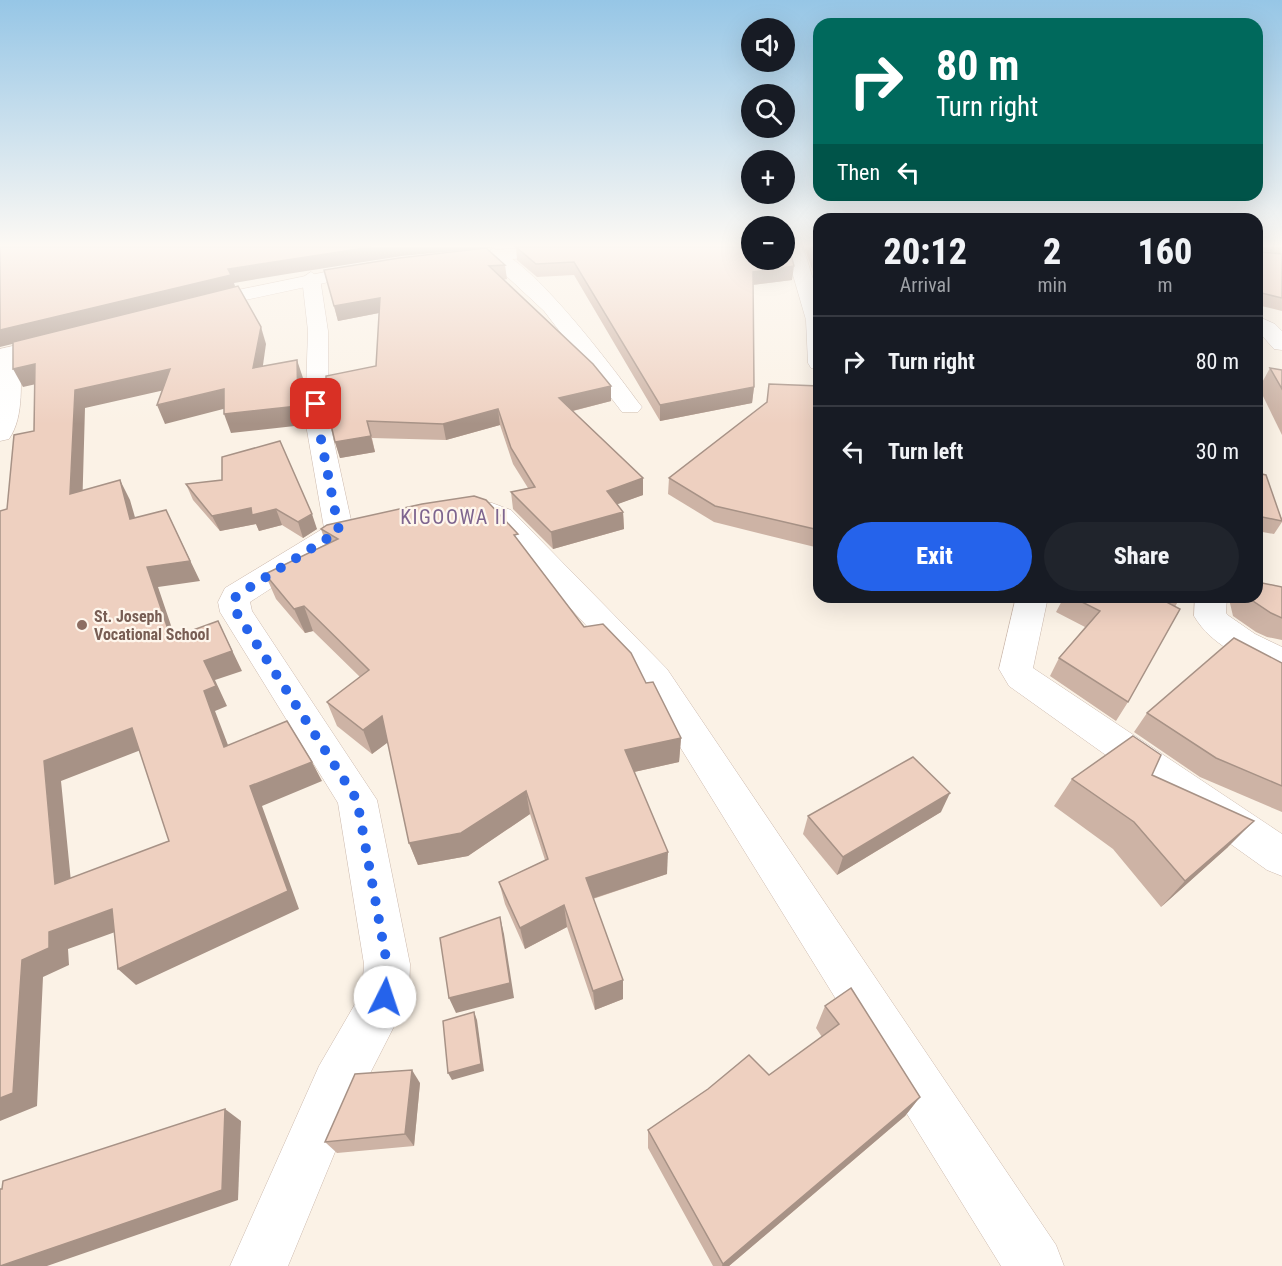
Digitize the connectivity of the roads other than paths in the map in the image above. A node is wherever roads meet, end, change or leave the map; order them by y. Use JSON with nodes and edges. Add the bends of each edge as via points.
{"nodes":[{"id":1,"x":193,"y":306,"type":"edge"},
{"id":2,"x":315,"y":306,"type":"edge"},
{"id":3,"x":552,"y":306,"type":"edge"},
{"id":4,"x":181,"y":309,"type":"edge"},
{"id":5,"x":1263,"y":325,"type":"edge"},
{"id":6,"x":74,"y":337,"type":"edge"},
{"id":7,"x":1282,"y":344,"type":"edge"},
{"id":8,"x":5,"y":355,"type":"edge"},
{"id":9,"x":630,"y":407,"type":"dead end"},
{"id":10,"x":0,"y":434,"type":"edge"},
{"id":11,"x":339,"y":531,"type":"junction"},
{"id":12,"x":1031,"y":603,"type":"edge"},
{"id":13,"x":1211,"y":603,"type":"edge"},
{"id":14,"x":1282,"y":660,"type":"edge"},
{"id":15,"x":1282,"y":857,"type":"edge"},
{"id":16,"x":260,"y":1266,"type":"edge"},
{"id":17,"x":1035,"y":1266,"type":"edge"}],
"edges":[{"from":1,"to":4,"type":"street"},
{"from":2,"to":11,"type":"street","via":[[317,419]]},
{"from":3,"to":9,"type":"street"},
{"from":5,"to":7,"type":"street"},
{"from":6,"to":8,"type":"street"},
{"from":8,"to":10,"type":"street","via":[[7,410]]},
{"from":11,"to":16,"type":"street","via":[[236,596],[234,602],[236,612],[357,800],[387,964],[385,997],[336,1084]]},
{"from":11,"to":17,"type":"street","via":[[480,509],[501,516],[655,678]]},
{"from":12,"to":15,"type":"street","via":[[1016,669],[1021,677]]},
{"from":13,"to":14,"type":"street","via":[[1210,616],[1223,632]]}]}
